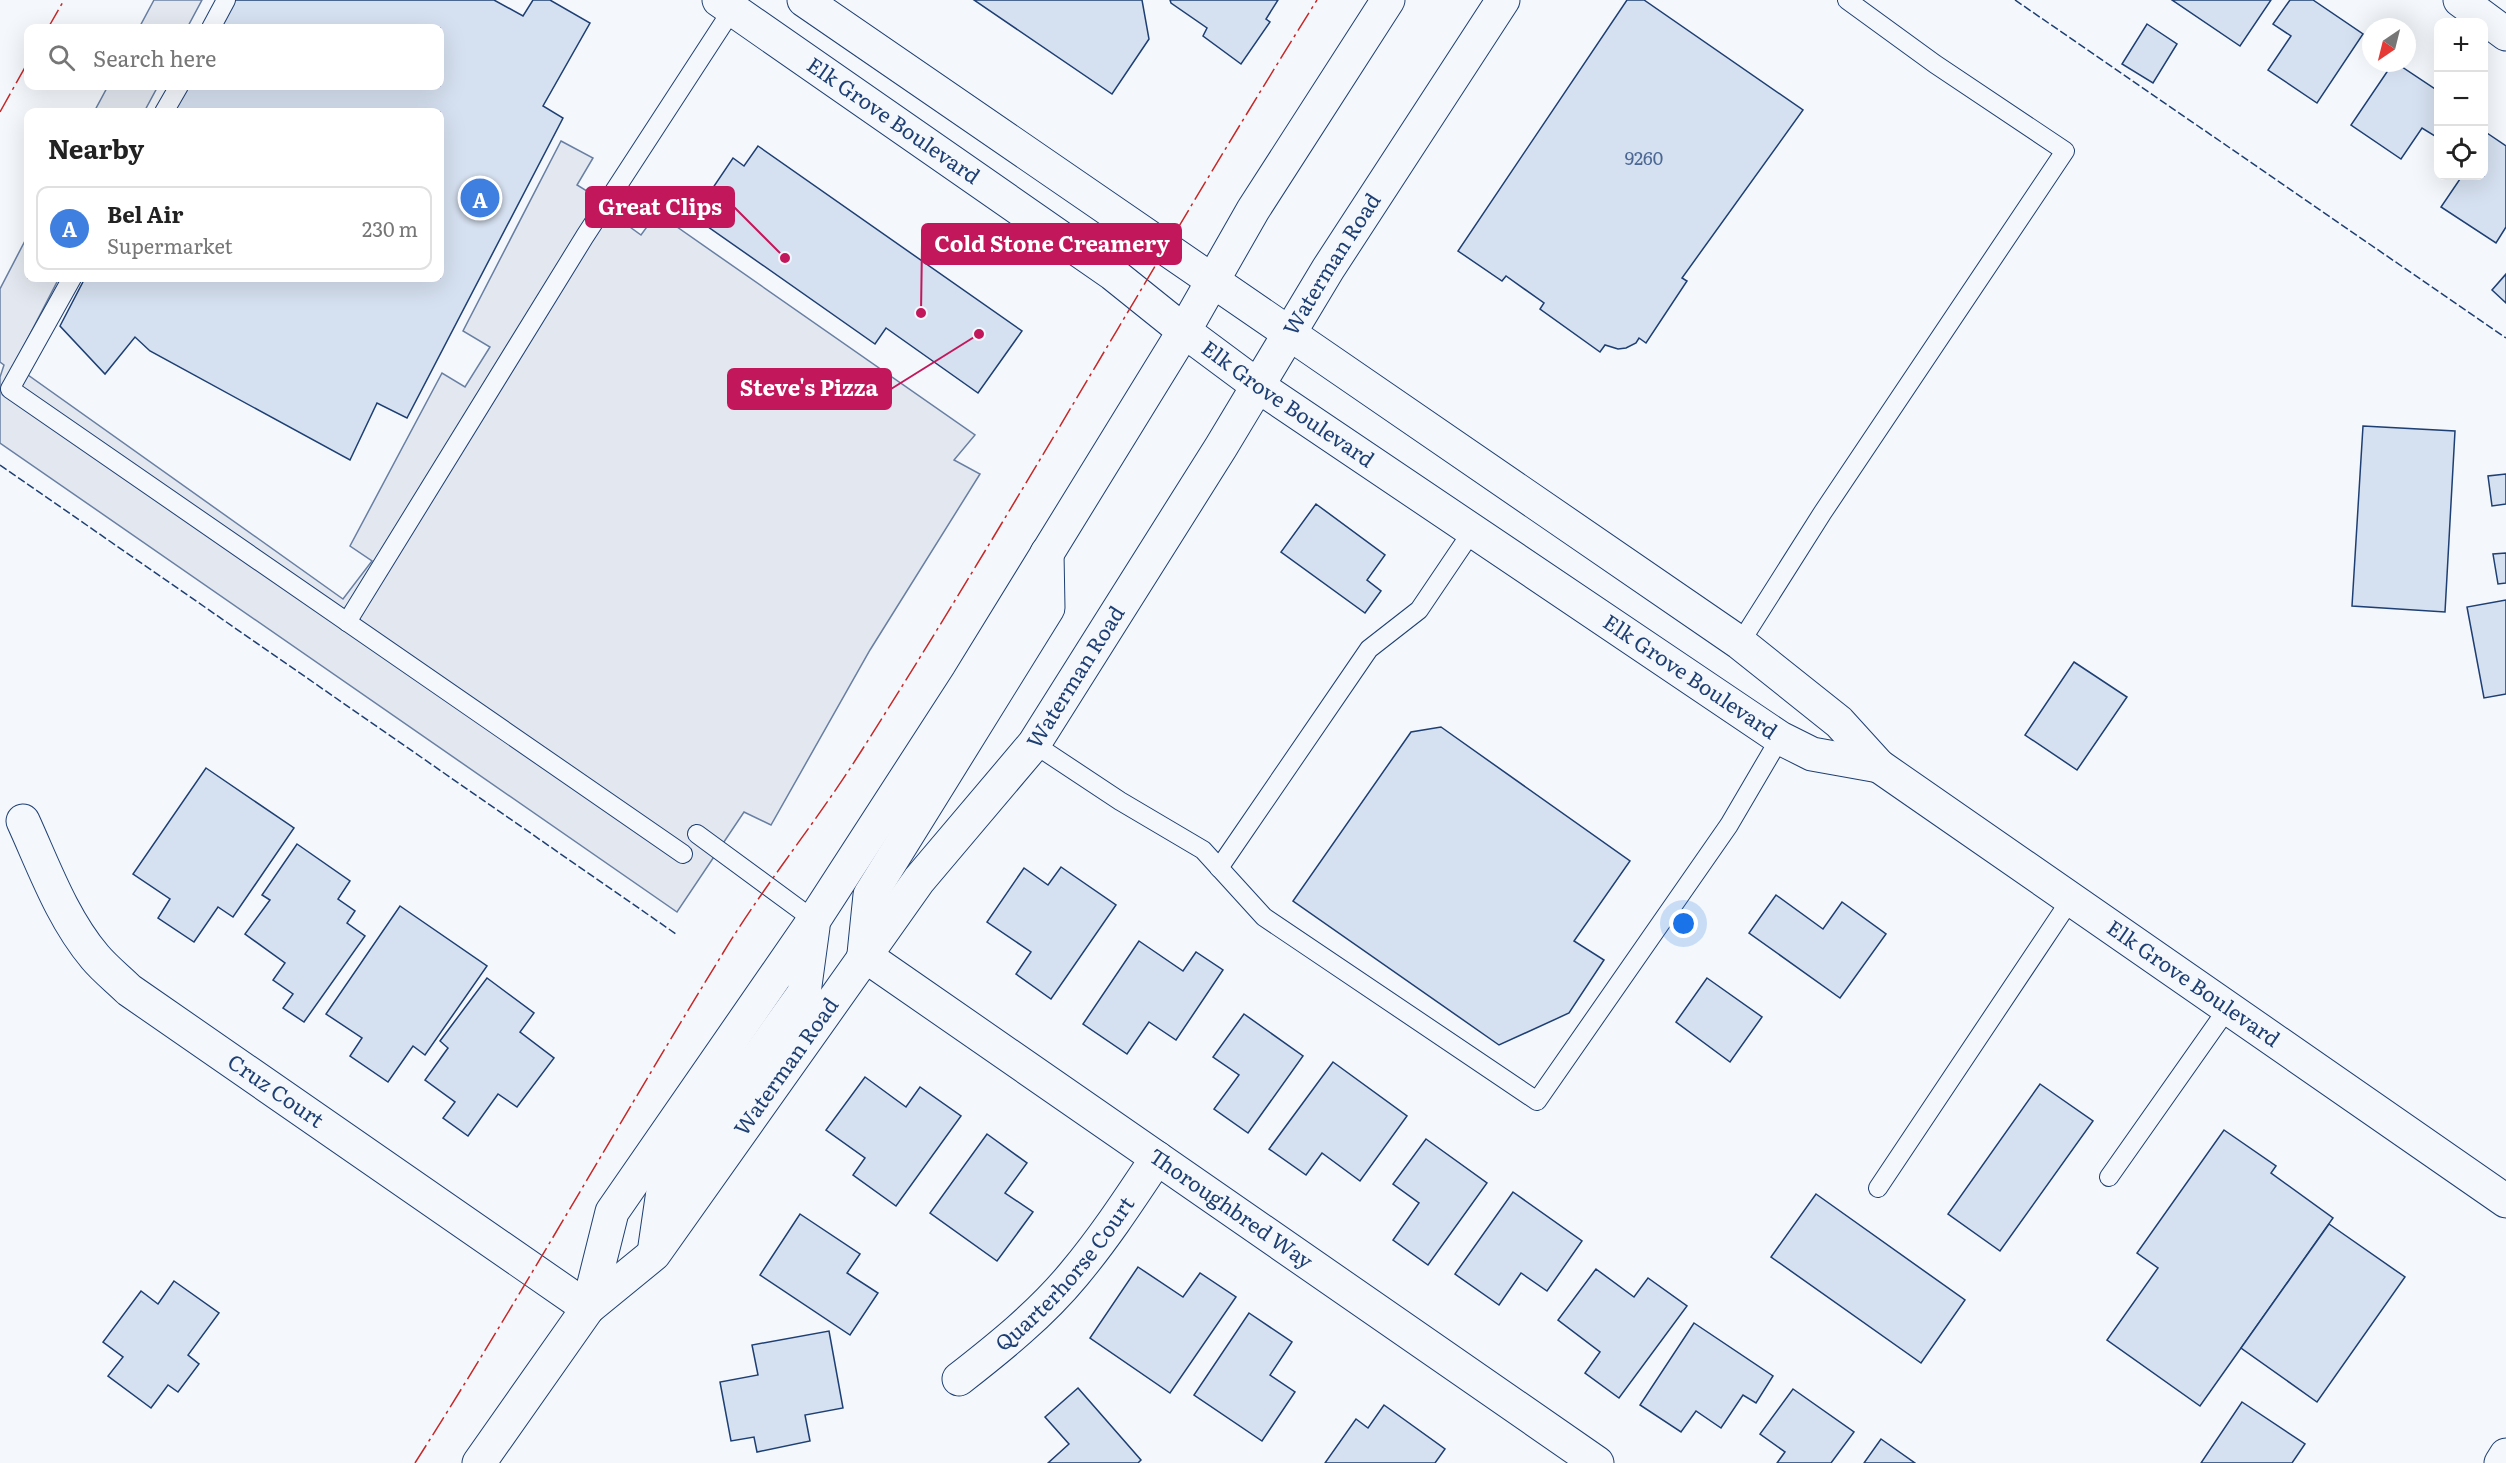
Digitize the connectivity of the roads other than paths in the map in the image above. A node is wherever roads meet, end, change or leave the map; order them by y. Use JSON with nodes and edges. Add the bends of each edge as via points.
{"nodes":[{"id":1,"x":226,"y":0,"type":"edge"},
{"id":2,"x":804,"y":0,"type":"edge"},
{"id":3,"x":1388,"y":0,"type":"edge"},
{"id":4,"x":1503,"y":0,"type":"edge"},
{"id":5,"x":1847,"y":0,"type":"edge"},
{"id":6,"x":2460,"y":0,"type":"edge"},
{"id":7,"x":725,"y":5,"type":"edge"},
{"id":8,"x":213,"y":24,"type":"edge"},
{"id":9,"x":2506,"y":34,"type":"edge"},
{"id":10,"x":177,"y":90,"type":"edge"},
{"id":11,"x":166,"y":108,"type":"edge"},
{"id":12,"x":1212,"y":280,"type":"junction"},
{"id":13,"x":70,"y":282,"type":"edge"},
{"id":14,"x":1184,"y":331,"type":"junction"},
{"id":15,"x":1290,"y":333,"type":"junction"},
{"id":16,"x":1258,"y":386,"type":"junction"},
{"id":17,"x":1473,"y":530,"type":"junction"},
{"id":18,"x":1047,"y":553,"type":"junction"},
{"id":19,"x":347,"y":622,"type":"junction"},
{"id":20,"x":1740,"y":643,"type":"junction"},
{"id":21,"x":1780,"y":738,"type":"junction"},
{"id":22,"x":1034,"y":744,"type":"junction"},
{"id":23,"x":1879,"y":766,"type":"junction"},
{"id":24,"x":23,"y":821,"type":"dead end"},
{"id":25,"x":697,"y":834,"type":"dead end"},
{"id":26,"x":683,"y":854,"type":"dead end"},
{"id":27,"x":1219,"y":868,"type":"junction"},
{"id":28,"x":2071,"y":899,"type":"junction"},
{"id":29,"x":814,"y":920,"type":"junction"},
{"id":30,"x":864,"y":955,"type":"junction"},
{"id":31,"x":2228,"y":1008,"type":"junction"},
{"id":32,"x":1157,"y":1158,"type":"junction"},
{"id":33,"x":2109,"y":1177,"type":"dead end"},
{"id":34,"x":1878,"y":1188,"type":"dead end"},
{"id":35,"x":2506,"y":1201,"type":"edge"},
{"id":36,"x":654,"y":1254,"type":"junction"},
{"id":37,"x":588,"y":1308,"type":"junction"},
{"id":38,"x":959,"y":1379,"type":"dead end"},
{"id":39,"x":1563,"y":1453,"type":"edge"},
{"id":40,"x":2506,"y":1455,"type":"edge"},
{"id":41,"x":479,"y":1463,"type":"edge"},
{"id":42,"x":1597,"y":1463,"type":"edge"},
{"id":43,"x":2501,"y":1463,"type":"edge"}],
"edges":[{"from":1,"to":8,"type":"lane"},
{"from":2,"to":12,"type":"main road","name":"Elk Grove Boulevard"},
{"from":3,"to":12,"type":"main road","name":"Waterman Road"},
{"from":4,"to":15,"type":"main road","name":"Waterman Road"},
{"from":5,"to":20,"type":"lane","via":[[2065,151]]},
{"from":6,"to":9,"type":"main road"},
{"from":7,"to":14,"type":"main road","name":"Elk Grove Boulevard","via":[[1113,274]]},
{"from":7,"to":19,"type":"lane"},
{"from":10,"to":11,"type":"lane"},
{"from":12,"to":14,"type":"main road","name":"Waterman Road"},
{"from":12,"to":15,"type":"main road","name":"Elk Grove Boulevard"},
{"from":13,"to":19,"type":"lane","via":[[10,389]]},
{"from":14,"to":16,"type":"main road","name":"Elk Grove Boulevard"},
{"from":14,"to":18,"type":"main road","name":"Waterman Road"},
{"from":15,"to":16,"type":"main road","name":"Waterman Road"},
{"from":15,"to":20,"type":"main road","name":"Elk Grove Boulevard"},
{"from":16,"to":17,"type":"main road","name":"Elk Grove Boulevard"},
{"from":16,"to":22,"type":"main road","name":"Waterman Road"},
{"from":17,"to":21,"type":"main road","name":"Elk Grove Boulevard"},
{"from":17,"to":27,"type":"lane","via":[[1419,610],[1369,649]]},
{"from":18,"to":29,"type":"main road","name":"Waterman Road"},
{"from":18,"to":30,"type":"main road","via":[[1048,608],[870,895]]},
{"from":19,"to":26,"type":"lane"},
{"from":20,"to":23,"type":"main road","name":"Elk Grove Boulevard","via":[[1839,723]]},
{"from":21,"to":23,"type":"main road","name":"Elk Grove Boulevard","via":[[1812,754]]},
{"from":21,"to":27,"type":"lane","via":[[1729,825],[1537,1101],[1264,917]]},
{"from":22,"to":27,"type":"lane","via":[[1203,850]]},
{"from":22,"to":30,"type":"main road","name":"Waterman Road","via":[[919,880]]},
{"from":23,"to":28,"type":"main road","name":"Elk Grove Boulevard"},
{"from":24,"to":37,"type":"main road","name":"Cruz Court","via":[[74,927],[96,958],[129,990]]},
{"from":25,"to":29,"type":"lane"},
{"from":28,"to":31,"type":"main road","name":"Elk Grove Boulevard"},
{"from":28,"to":34,"type":"lane"},
{"from":29,"to":36,"type":"main road","via":[[804,993],[663,1191]]},
{"from":29,"to":37,"type":"main road","name":"Waterman Road","via":[[612,1212]]},
{"from":30,"to":32,"type":"main road","name":"Thoroughbred Way"},
{"from":30,"to":36,"type":"main road","name":"Waterman Road"},
{"from":31,"to":33,"type":"lane"},
{"from":31,"to":35,"type":"main road","name":"Elk Grove Boulevard"},
{"from":32,"to":38,"type":"main road","name":"Quarterhorse Court","via":[[1074,1274],[1016,1333]]},
{"from":32,"to":39,"type":"main road","name":"Thoroughbred Way"},
{"from":36,"to":37,"type":"main road","name":"Waterman Road"},
{"from":37,"to":41,"type":"main road","name":"Waterman Road"},
{"from":39,"to":42,"type":"main road","name":"Thoroughbred Way"},
{"from":40,"to":43,"type":"main road"}]}
